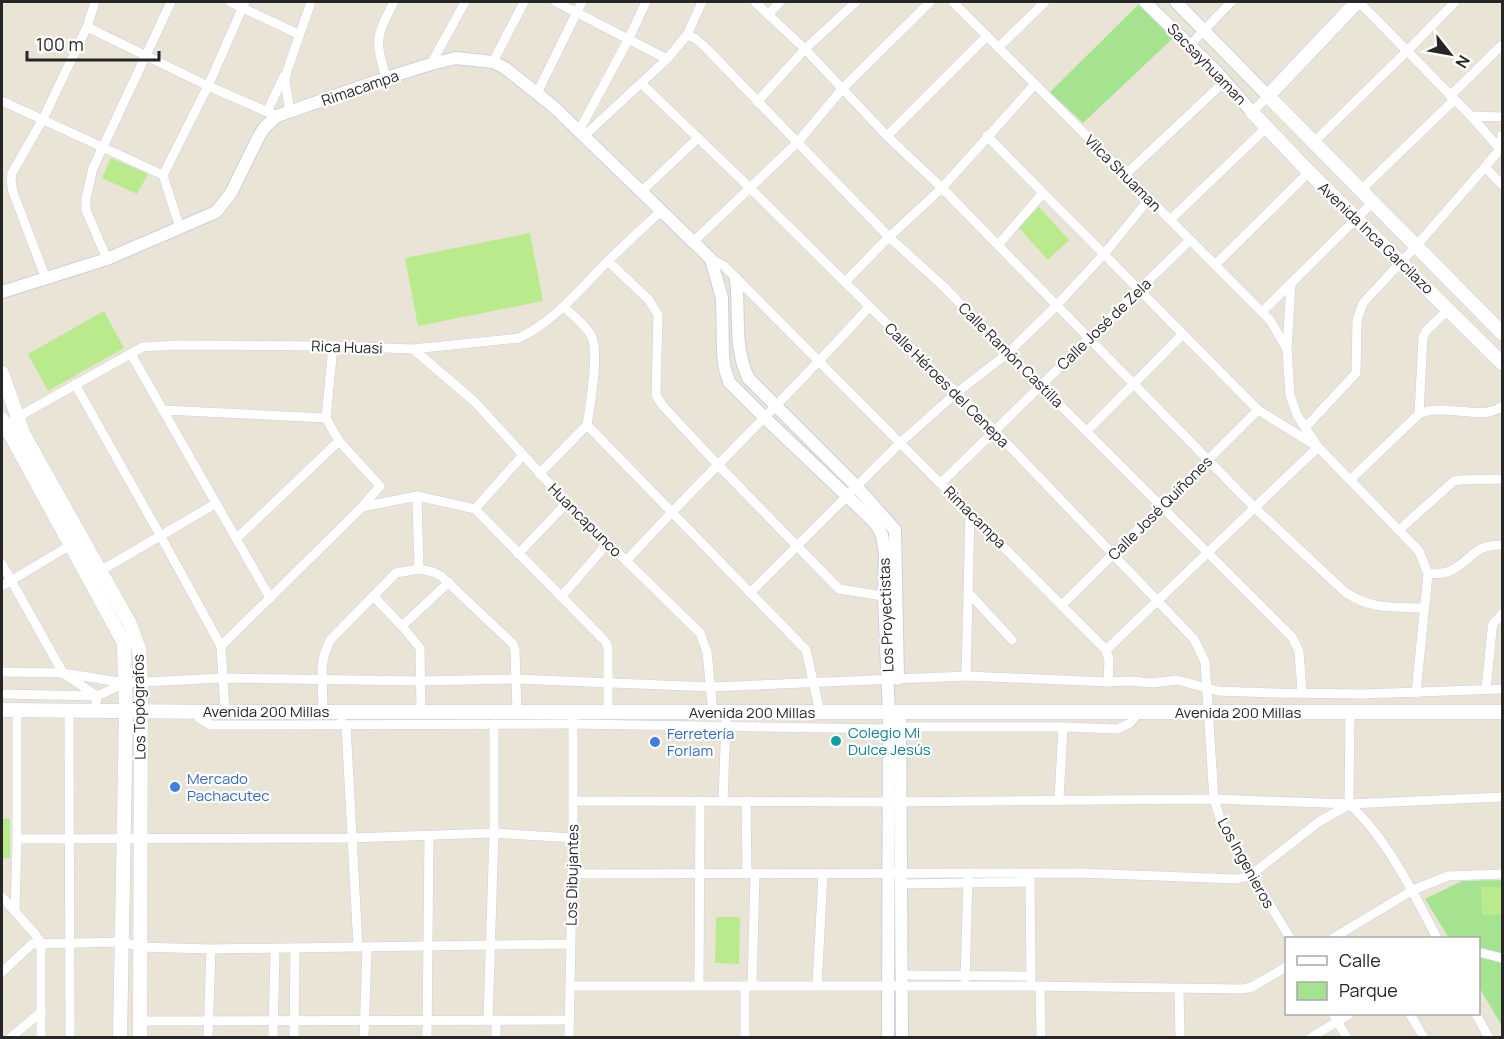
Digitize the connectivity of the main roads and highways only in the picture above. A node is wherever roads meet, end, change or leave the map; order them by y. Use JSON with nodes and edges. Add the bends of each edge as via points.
{"nodes":[{"id":1,"x":1358,"y":2,"type":"edge"},
{"id":2,"x":1252,"y":112,"type":"road end"},
{"id":3,"x":1503,"y":333,"type":"edge"},
{"id":4,"x":1503,"y":363,"type":"edge"},
{"id":5,"x":2,"y":373,"type":"edge"},
{"id":6,"x":2,"y":423,"type":"edge"},
{"id":7,"x":76,"y":542,"type":"junction"},
{"id":8,"x":2,"y":710,"type":"edge"},
{"id":9,"x":133,"y":711,"type":"junction"},
{"id":10,"x":1503,"y":712,"type":"edge"},
{"id":11,"x":120,"y":1038,"type":"edge"},
{"id":12,"x":140,"y":1038,"type":"edge"}],
"edges":[{"from":1,"to":3,"type":"main road","name":"Avenida Inca Garcilazo","via":[[1268,96]]},
{"from":2,"to":4,"type":"main road","name":"Avenida Inca Garcilazo"},
{"from":5,"to":7,"type":"main road","name":"Los Topógrafos","via":[[24,435]]},
{"from":6,"to":7,"type":"main road","name":"Los Topógrafos"},
{"from":7,"to":9,"type":"main road","name":"Los Topógrafos","via":[[124,643],[125,683]]},
{"from":7,"to":9,"type":"main road","name":"Los Topógrafos","via":[[100,571],[136,638],[141,682]]},
{"from":8,"to":9,"type":"main road","name":"Avenida 200 Millas"},
{"from":9,"to":10,"type":"main road","name":"Avenida 200 Millas","via":[[517,712],[573,718],[608,712],[721,717],[820,711],[895,720],[1207,711]]},
{"from":9,"to":11,"type":"main road","name":"Los Topógrafos","via":[[124,838]]},
{"from":9,"to":12,"type":"main road","name":"Los Topógrafos","via":[[140,838]]}]}
